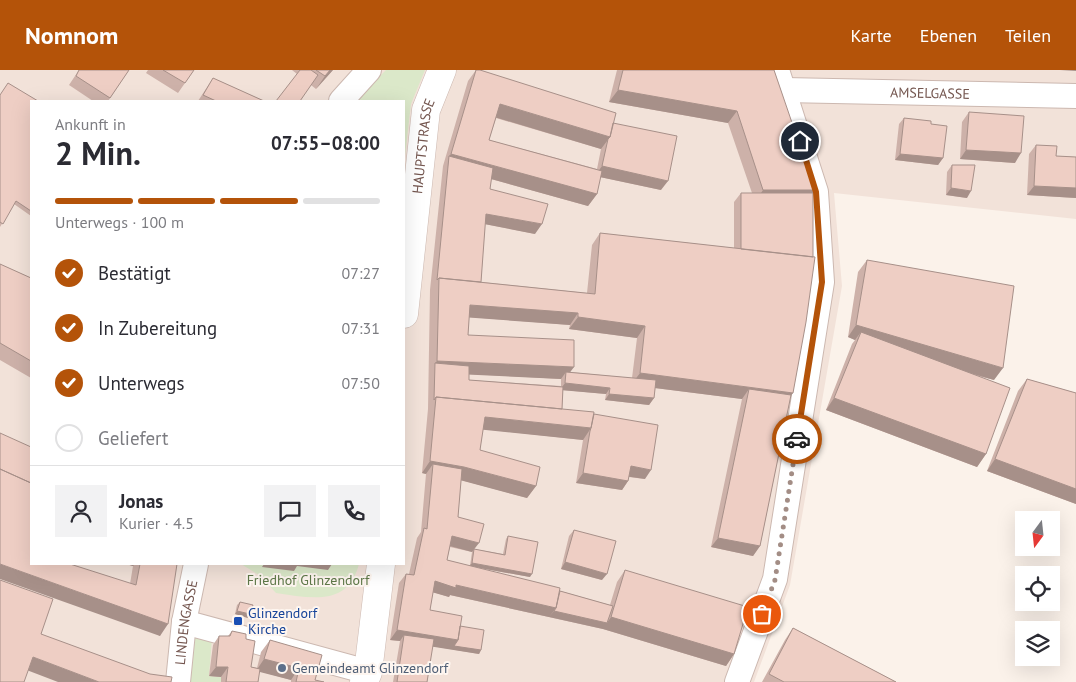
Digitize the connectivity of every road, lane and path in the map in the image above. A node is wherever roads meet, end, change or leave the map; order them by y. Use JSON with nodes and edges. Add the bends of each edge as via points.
{"nodes":[{"id":1,"x":369,"y":70,"type":"edge"},
{"id":2,"x":442,"y":70,"type":"edge"},
{"id":3,"x":781,"y":80,"type":"edge"},
{"id":4,"x":1076,"y":96,"type":"edge"},
{"id":5,"x":342,"y":100,"type":"edge"},
{"id":6,"x":405,"y":305,"type":"edge"},
{"id":7,"x":196,"y":565,"type":"edge"},
{"id":8,"x":381,"y":565,"type":"edge"},
{"id":9,"x":184,"y":622,"type":"junction"},
{"id":10,"x":366,"y":677,"type":"edge"},
{"id":11,"x":178,"y":682,"type":"edge"},
{"id":12,"x":737,"y":682,"type":"edge"}],
"edges":[{"from":1,"to":5,"type":"street"},
{"from":2,"to":6,"type":"street","name":"HAUPTSTRASSE","via":[[426,110]]},
{"from":3,"to":4,"type":"street","name":"AMSELGASSE"},
{"from":3,"to":12,"type":"street","via":[[816,192],[822,282],[775,580]]},
{"from":7,"to":9,"type":"street","name":"LINDENGASSE"},
{"from":8,"to":10,"type":"street"},
{"from":9,"to":10,"type":"street"},
{"from":9,"to":11,"type":"street","name":"LINDENGASSE"}]}
